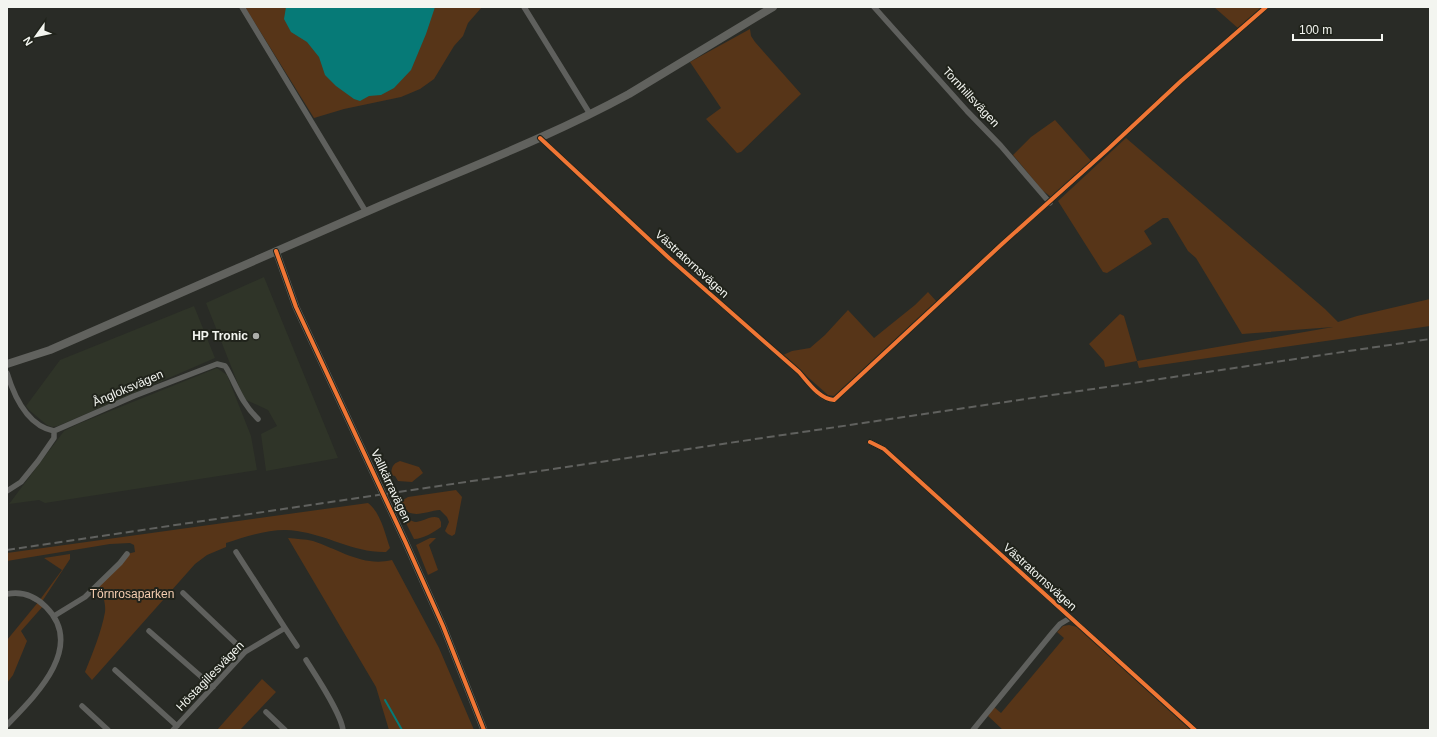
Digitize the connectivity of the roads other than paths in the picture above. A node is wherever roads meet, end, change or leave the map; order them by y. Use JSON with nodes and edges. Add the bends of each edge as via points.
{"nodes":[{"id":1,"x":242,"y":7,"type":"edge"},
{"id":2,"x":524,"y":7,"type":"edge"},
{"id":3,"x":774,"y":7,"type":"edge"},
{"id":4,"x":874,"y":7,"type":"edge"},
{"id":5,"x":1266,"y":7,"type":"edge"},
{"id":6,"x":590,"y":114,"type":"junction"},
{"id":7,"x":540,"y":138,"type":"junction"},
{"id":8,"x":1050,"y":203,"type":"junction"},
{"id":9,"x":366,"y":212,"type":"junction"},
{"id":10,"x":276,"y":251,"type":"junction"},
{"id":11,"x":7,"y":364,"type":"edge"},
{"id":12,"x":7,"y":373,"type":"edge"},
{"id":13,"x":258,"y":419,"type":"dead end"},
{"id":14,"x":54,"y":431,"type":"junction"},
{"id":15,"x":870,"y":442,"type":"dead end"},
{"id":16,"x":7,"y":491,"type":"edge"},
{"id":17,"x":236,"y":552,"type":"dead end"},
{"id":18,"x":127,"y":554,"type":"dead end"},
{"id":19,"x":183,"y":593,"type":"dead end"},
{"id":20,"x":7,"y":594,"type":"edge"},
{"id":21,"x":54,"y":616,"type":"junction"},
{"id":22,"x":1070,"y":618,"type":"junction"},
{"id":23,"x":285,"y":628,"type":"junction"},
{"id":24,"x":149,"y":631,"type":"dead end"},
{"id":25,"x":297,"y":646,"type":"dead end"},
{"id":26,"x":245,"y":652,"type":"junction"},
{"id":27,"x":306,"y":660,"type":"dead end"},
{"id":28,"x":115,"y":670,"type":"dead end"},
{"id":29,"x":213,"y":687,"type":"junction"},
{"id":30,"x":82,"y":706,"type":"dead end"},
{"id":31,"x":266,"y":712,"type":"dead end"},
{"id":32,"x":7,"y":725,"type":"edge"},
{"id":33,"x":175,"y":728,"type":"edge"},
{"id":34,"x":108,"y":730,"type":"edge"},
{"id":35,"x":285,"y":730,"type":"edge"},
{"id":36,"x":343,"y":730,"type":"edge"},
{"id":37,"x":484,"y":730,"type":"edge"},
{"id":38,"x":973,"y":730,"type":"edge"},
{"id":39,"x":1195,"y":730,"type":"edge"}],
"edges":[{"from":1,"to":9,"type":"street"},
{"from":2,"to":6,"type":"street"},
{"from":3,"to":6,"type":"main road","via":[[634,91]]},
{"from":4,"to":8,"type":"street","name":"Tornhillsvägen"},
{"from":5,"to":8,"type":"street","via":[[1181,81]]},
{"from":6,"to":7,"type":"main road"},
{"from":7,"to":8,"type":"street","name":"Västratornsvägen","via":[[669,258],[799,372],[816,391],[834,400],[1002,244]]},
{"from":7,"to":9,"type":"main road"},
{"from":9,"to":10,"type":"main road"},
{"from":10,"to":11,"type":"main road","via":[[50,350]]},
{"from":10,"to":37,"type":"street","name":"Vallkärravägen","via":[[296,307],[443,626]]},
{"from":12,"to":14,"type":"street","via":[[22,407],[36,422]]},
{"from":13,"to":14,"type":"street","name":"Ångloksvägen","via":[[242,400],[225,366],[218,364],[134,396]]},
{"from":14,"to":16,"type":"street","via":[[54,438],[38,462],[21,482]]},
{"from":15,"to":22,"type":"street","name":"Västratornsvägen","via":[[884,449]]},
{"from":17,"to":23,"type":"street"},
{"from":18,"to":21,"type":"street","via":[[85,597]]},
{"from":19,"to":26,"type":"street"},
{"from":20,"to":21,"type":"street","via":[[21,594],[34,598]]},
{"from":21,"to":32,"type":"street","via":[[61,645],[56,662],[28,705]]},
{"from":22,"to":38,"type":"street","via":[[1053,632]]},
{"from":22,"to":39,"type":"street","name":"Västratornsvägen"},
{"from":23,"to":25,"type":"street"},
{"from":23,"to":26,"type":"street","name":"Höstagillesvägen"},
{"from":24,"to":29,"type":"street"},
{"from":26,"to":29,"type":"street","name":"Höstagillesvägen"},
{"from":27,"to":36,"type":"street","via":[[342,723]]},
{"from":28,"to":33,"type":"street"},
{"from":29,"to":33,"type":"street","name":"Höstagillesvägen"},
{"from":30,"to":34,"type":"street"},
{"from":31,"to":35,"type":"street"}]}
